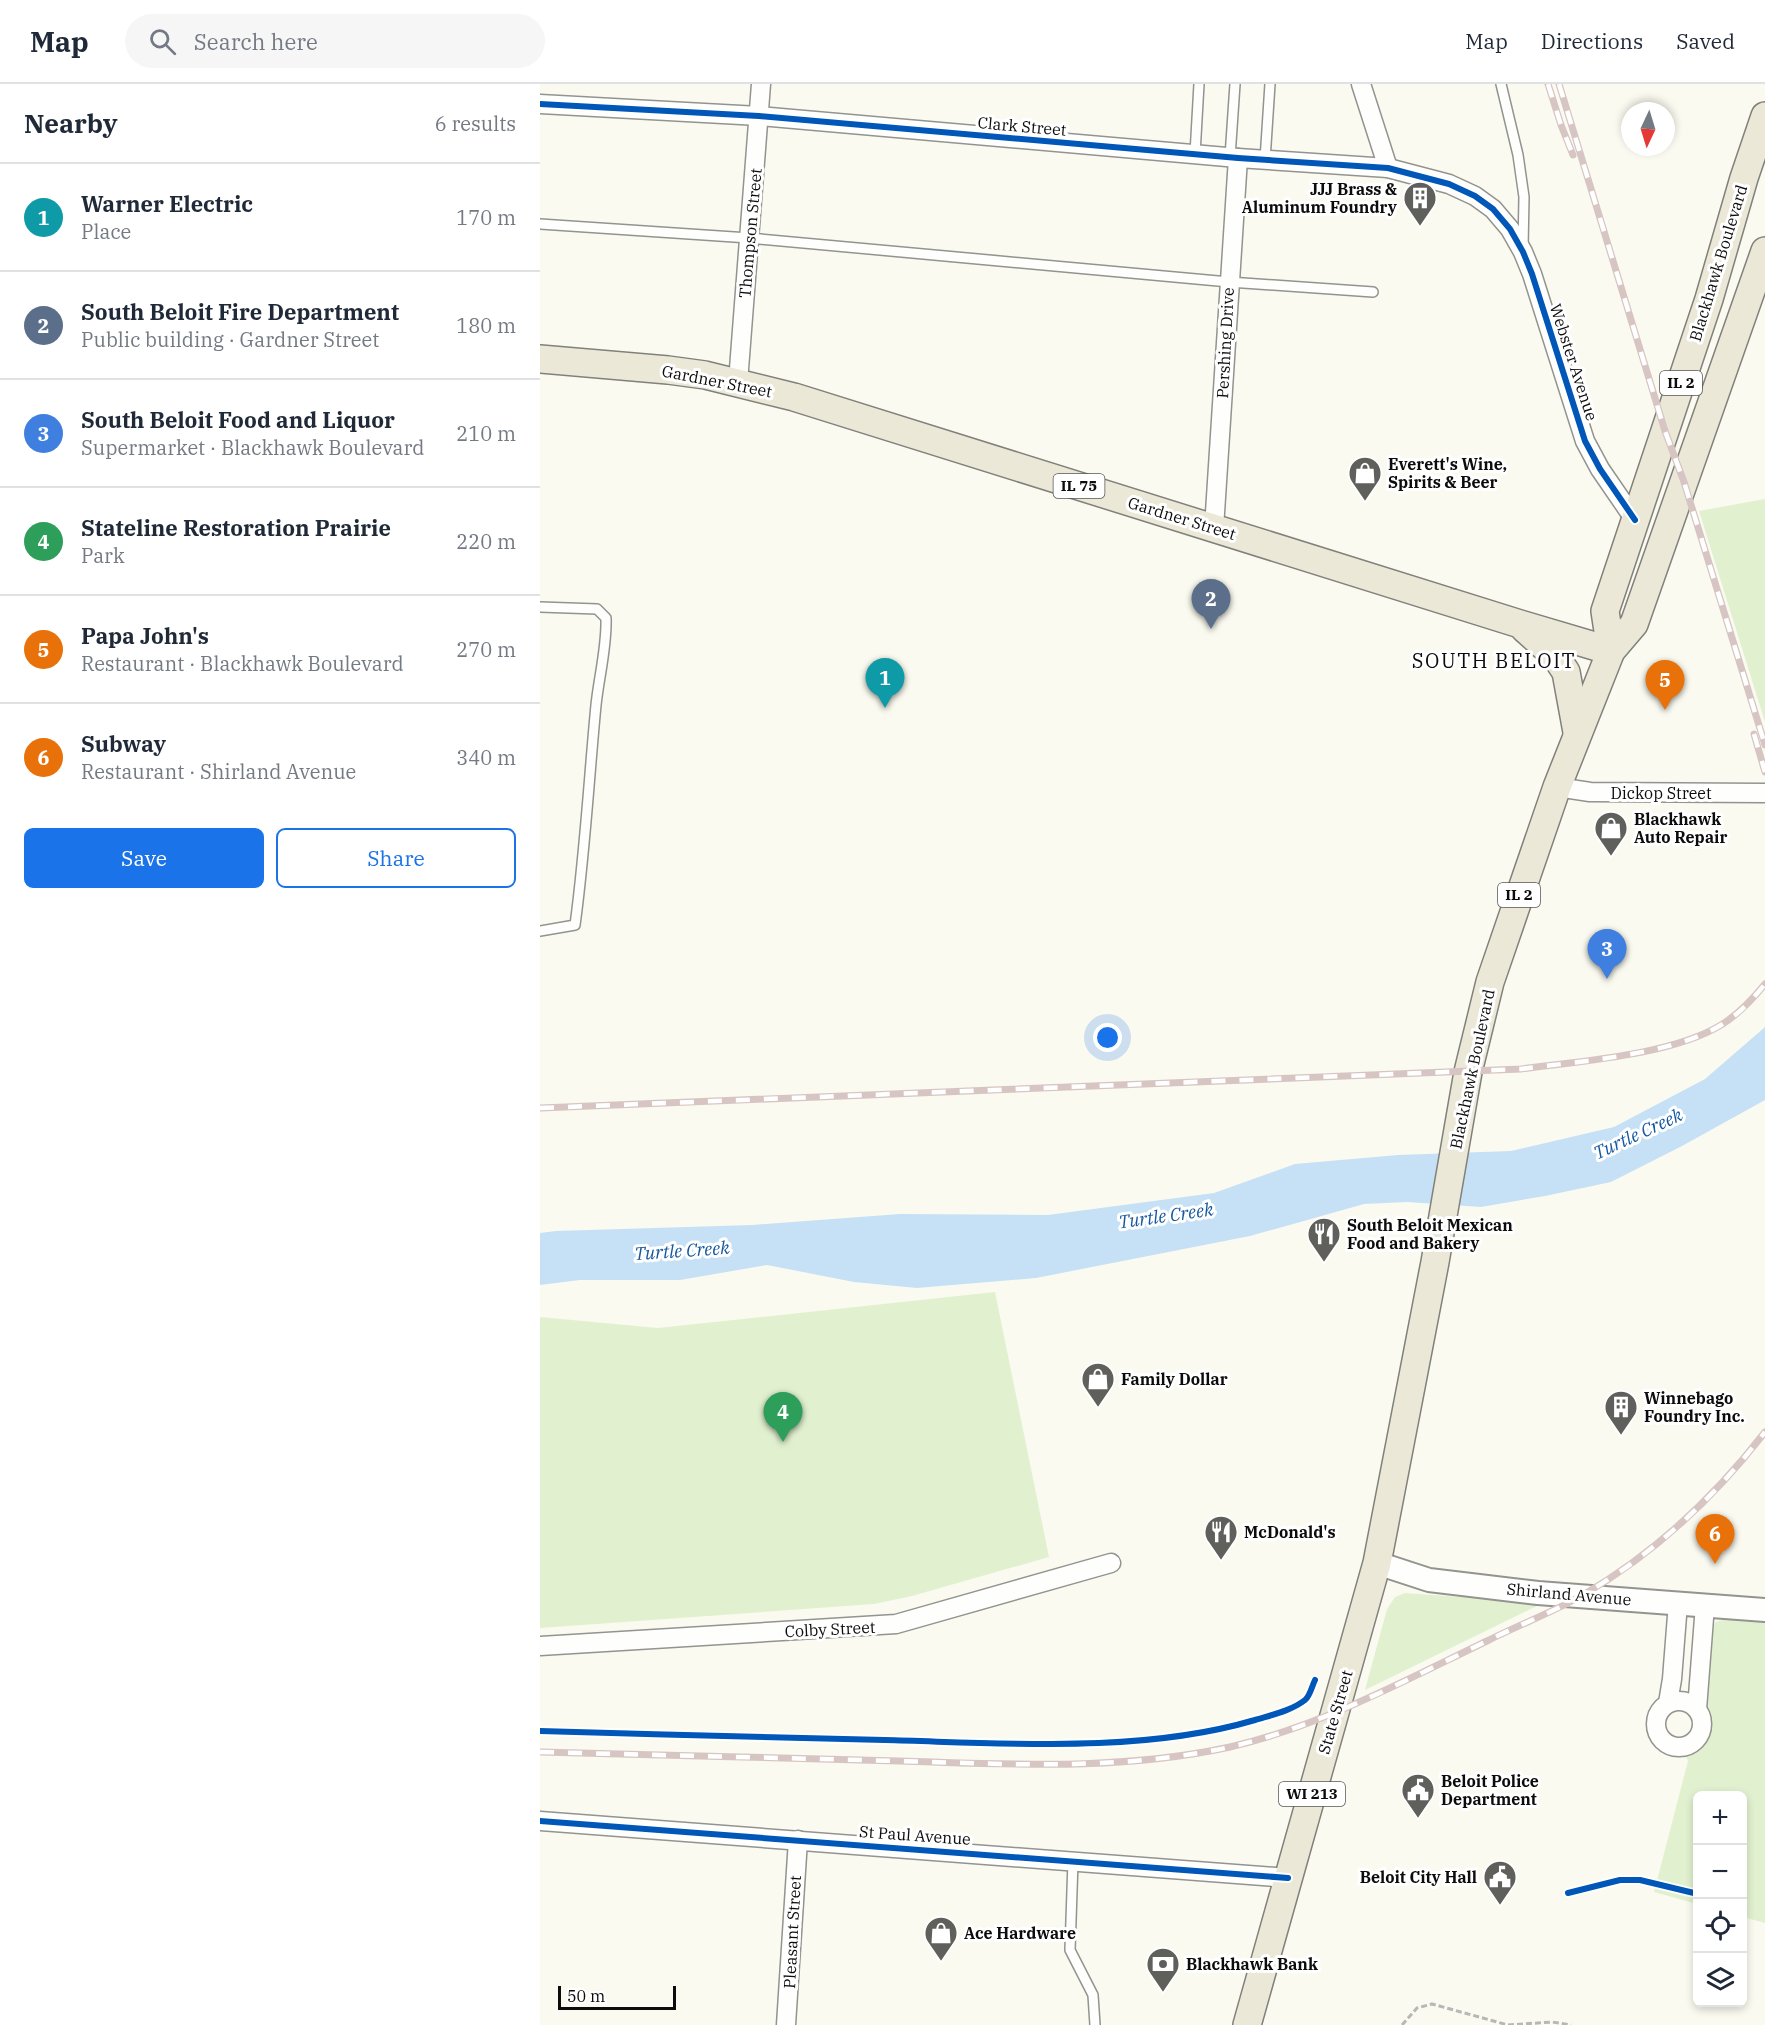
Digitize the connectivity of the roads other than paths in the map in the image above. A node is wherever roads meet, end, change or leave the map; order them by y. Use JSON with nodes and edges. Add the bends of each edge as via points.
{"nodes":[{"id":1,"x":761,"y":84,"type":"edge"},
{"id":2,"x":1199,"y":84,"type":"edge"},
{"id":3,"x":1235,"y":84,"type":"edge"},
{"id":4,"x":1270,"y":84,"type":"edge"},
{"id":5,"x":1361,"y":84,"type":"edge"},
{"id":6,"x":1501,"y":84,"type":"edge"},
{"id":7,"x":540,"y":104,"type":"edge"},
{"id":8,"x":759,"y":116,"type":"junction"},
{"id":9,"x":1765,"y":116,"type":"edge"},
{"id":10,"x":1195,"y":154,"type":"junction"},
{"id":11,"x":1234,"y":158,"type":"junction"},
{"id":12,"x":1264,"y":160,"type":"junction"},
{"id":13,"x":1388,"y":168,"type":"junction"},
{"id":14,"x":1493,"y":209,"type":"joint"},
{"id":15,"x":540,"y":224,"type":"edge"},
{"id":16,"x":749,"y":238,"type":"junction"},
{"id":17,"x":1765,"y":251,"type":"edge"},
{"id":18,"x":1523,"y":252,"type":"junction"},
{"id":19,"x":1229,"y":282,"type":"junction"},
{"id":20,"x":1373,"y":292,"type":"dead end"},
{"id":21,"x":540,"y":359,"type":"edge"},
{"id":22,"x":738,"y":382,"type":"junction"},
{"id":23,"x":1635,"y":520,"type":"junction"},
{"id":24,"x":1214,"y":528,"type":"junction"},
{"id":25,"x":540,"y":607,"type":"edge"},
{"id":26,"x":1520,"y":624,"type":"junction"},
{"id":27,"x":1611,"y":651,"type":"junction"},
{"id":28,"x":1577,"y":734,"type":"junction"},
{"id":29,"x":1557,"y":788,"type":"junction"},
{"id":30,"x":1765,"y":793,"type":"edge"},
{"id":31,"x":540,"y":931,"type":"edge"},
{"id":32,"x":1397,"y":1467,"type":"joint"},
{"id":33,"x":1111,"y":1563,"type":"dead end"},
{"id":34,"x":1377,"y":1563,"type":"junction"},
{"id":35,"x":1678,"y":1603,"type":"junction"},
{"id":36,"x":1705,"y":1605,"type":"junction"},
{"id":37,"x":1765,"y":1610,"type":"edge"},
{"id":38,"x":540,"y":1646,"type":"edge"},
{"id":39,"x":1668,"y":1703,"type":"junction"},
{"id":40,"x":1697,"y":1709,"type":"junction"},
{"id":41,"x":540,"y":1821,"type":"edge"},
{"id":42,"x":798,"y":1840,"type":"junction"},
{"id":43,"x":1073,"y":1861,"type":"junction"},
{"id":44,"x":1288,"y":1878,"type":"junction"},
{"id":45,"x":786,"y":2025,"type":"edge"},
{"id":46,"x":1095,"y":2025,"type":"edge"},
{"id":47,"x":1247,"y":2025,"type":"edge"}],
"edges":[{"from":1,"to":8,"type":"street","name":"Thompson Street"},
{"from":2,"to":10,"type":"lane"},
{"from":3,"to":11,"type":"lane"},
{"from":4,"to":12,"type":"lane"},
{"from":5,"to":13,"type":"street"},
{"from":6,"to":18,"type":"lane","via":[[1524,197]]},
{"from":7,"to":8,"type":"street","name":"Clark Street"},
{"from":8,"to":10,"type":"street","name":"Clark Street"},
{"from":8,"to":16,"type":"street","name":"Thompson Street"},
{"from":9,"to":23,"type":"main road","name":"Blackhawk Boulevard","number":"IL 2"},
{"from":10,"to":11,"type":"street","name":"Clark Street"},
{"from":11,"to":12,"type":"street","name":"Clark Street"},
{"from":11,"to":19,"type":"street","name":"Pershing Drive"},
{"from":12,"to":13,"type":"street","name":"Clark Street"},
{"from":13,"to":14,"type":"street","name":"Clark Street","via":[[1449,184]]},
{"from":14,"to":18,"type":"street","name":"Webster Avenue"},
{"from":15,"to":16,"type":"lane"},
{"from":16,"to":19,"type":"lane"},
{"from":16,"to":22,"type":"street","name":"Thompson Street"},
{"from":17,"to":27,"type":"main road","name":"Blackhawk Boulevard","number":"IL 2","via":[[1634,624]]},
{"from":18,"to":23,"type":"street","name":"Webster Avenue","via":[[1585,441]]},
{"from":19,"to":20,"type":"lane"},
{"from":19,"to":24,"type":"street","name":"Pershing Drive"},
{"from":21,"to":22,"type":"main road","name":"Gardner Street","number":"IL 75","via":[[668,370]]},
{"from":22,"to":24,"type":"main road","name":"Gardner Street","number":"IL 75"},
{"from":23,"to":27,"type":"main road","name":"Blackhawk Boulevard","number":"IL 2","via":[[1605,611]]},
{"from":24,"to":26,"type":"main road","name":"Gardner Street","number":"IL 75"},
{"from":25,"to":31,"type":"lane","via":[[597,609],[606,618],[607,638],[599,674],[575,925]]},
{"from":26,"to":27,"type":"main road","name":"Gardner Street","number":"IL 75"},
{"from":26,"to":28,"type":"main road","via":[[1556,657],[1566,672]]},
{"from":27,"to":28,"type":"main road","name":"Blackhawk Boulevard","number":"IL 2"},
{"from":28,"to":29,"type":"main road","name":"Blackhawk Boulevard","number":"IL 2"},
{"from":29,"to":30,"type":"street","name":"Dickop Street","via":[[1590,792]]},
{"from":29,"to":32,"type":"main road","name":"Blackhawk Boulevard","number":"IL 2","via":[[1490,982],[1467,1072]]},
{"from":32,"to":34,"type":"main road","name":"State Street","number":"WI 213"},
{"from":33,"to":38,"type":"street","name":"Colby Street","via":[[896,1624]]},
{"from":34,"to":35,"type":"street","name":"Shirland Avenue","via":[[1429,1580]]},
{"from":34,"to":44,"type":"main road","name":"State Street","number":"WI 213"},
{"from":35,"to":36,"type":"street","name":"Shirland Avenue"},
{"from":35,"to":39,"type":"street"},
{"from":36,"to":37,"type":"street","name":"Shirland Avenue"},
{"from":36,"to":40,"type":"street"},
{"from":39,"to":40,"type":"street","via":[[1683,1701]]},
{"from":39,"to":40,"type":"street","via":[[1658,1714],[1656,1728],[1664,1740],[1677,1746],[1690,1743],[1700,1732],[1701,1716]]},
{"from":41,"to":42,"type":"street","name":"St Paul Avenue"},
{"from":42,"to":43,"type":"street","name":"St Paul Avenue"},
{"from":42,"to":45,"type":"street","name":"Pleasant Street"},
{"from":43,"to":44,"type":"street","name":"St Paul Avenue"},
{"from":43,"to":46,"type":"lane","via":[[1070,1950],[1093,1995]]},
{"from":44,"to":47,"type":"main road","name":"State Street","number":"WI 213"}]}
